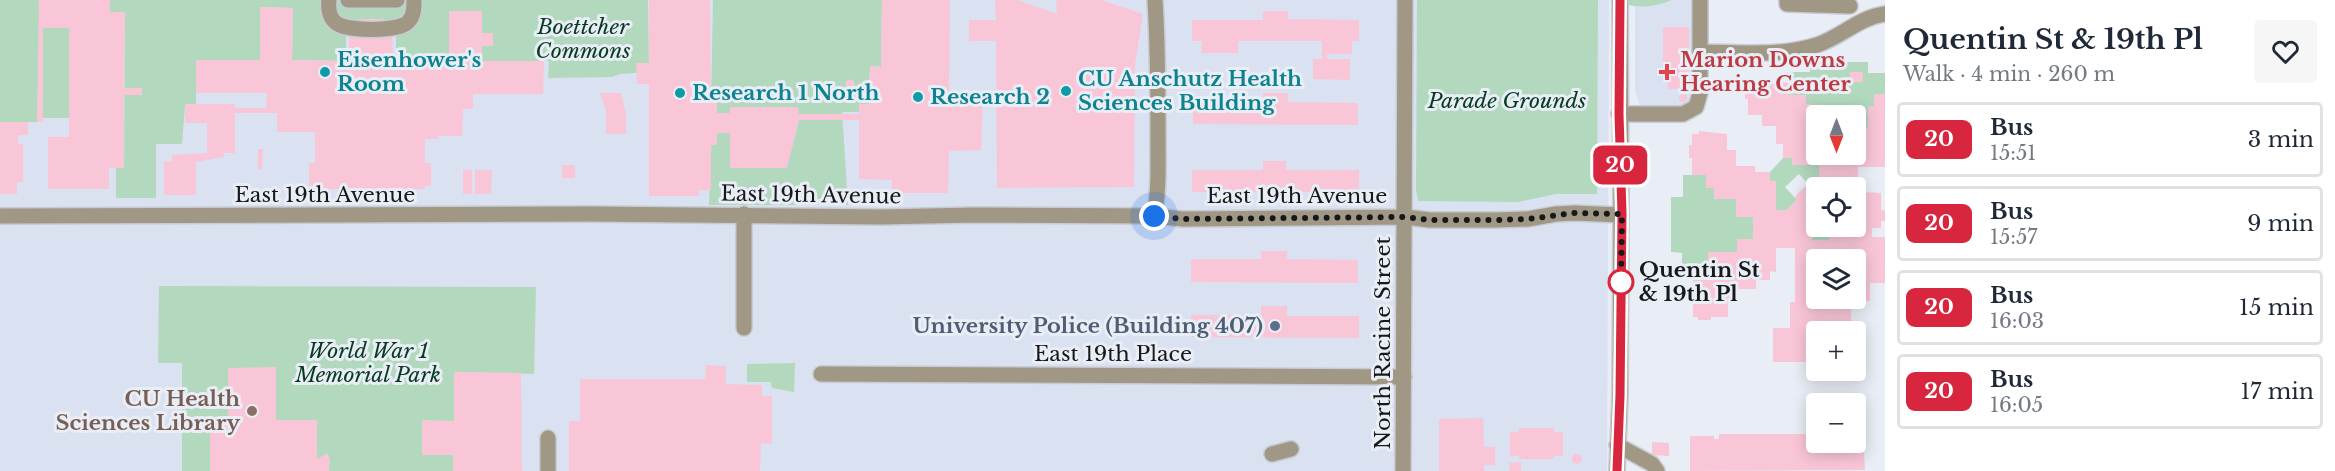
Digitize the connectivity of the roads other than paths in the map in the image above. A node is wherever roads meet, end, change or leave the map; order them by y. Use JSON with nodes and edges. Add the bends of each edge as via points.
{"nodes":[{"id":1,"x":329,"y":0,"type":"edge"},
{"id":2,"x":348,"y":0,"type":"edge"},
{"id":3,"x":397,"y":0,"type":"edge"},
{"id":4,"x":414,"y":0,"type":"edge"},
{"id":5,"x":1155,"y":0,"type":"edge"},
{"id":6,"x":1405,"y":0,"type":"edge"},
{"id":7,"x":1620,"y":0,"type":"edge"},
{"id":8,"x":1700,"y":0,"type":"edge"},
{"id":9,"x":1787,"y":0,"type":"edge"},
{"id":10,"x":1850,"y":3,"type":"edge"},
{"id":11,"x":1885,"y":14,"type":"edge"},
{"id":12,"x":1858,"y":23,"type":"junction"},
{"id":13,"x":1700,"y":52,"type":"junction"},
{"id":14,"x":1619,"y":114,"type":"junction"},
{"id":15,"x":744,"y":214,"type":"junction"},
{"id":16,"x":1622,"y":214,"type":"junction"},
{"id":17,"x":0,"y":216,"type":"edge"},
{"id":18,"x":1154,"y":216,"type":"junction"},
{"id":19,"x":1405,"y":217,"type":"junction"},
{"id":20,"x":744,"y":328,"type":"dead end"},
{"id":21,"x":821,"y":374,"type":"dead end"},
{"id":22,"x":1404,"y":377,"type":"junction"},
{"id":23,"x":548,"y":438,"type":"dead end"},
{"id":24,"x":1617,"y":445,"type":"junction"},
{"id":25,"x":1291,"y":449,"type":"dead end"},
{"id":26,"x":1272,"y":454,"type":"dead end"},
{"id":27,"x":548,"y":471,"type":"edge"},
{"id":28,"x":1403,"y":471,"type":"edge"},
{"id":29,"x":1617,"y":471,"type":"edge"},
{"id":30,"x":1657,"y":471,"type":"edge"}],
"edges":[{"from":1,"to":4,"type":"street","via":[[335,23],[346,28],[371,29],[407,23]]},
{"from":2,"to":3,"type":"street"},
{"from":5,"to":18,"type":"street","via":[[1158,200]]},
{"from":6,"to":19,"type":"street","name":"North Racine Street"},
{"from":7,"to":14,"type":"street"},
{"from":8,"to":13,"type":"street"},
{"from":9,"to":10,"type":"street","via":[[1787,4]]},
{"from":10,"to":12,"type":"street"},
{"from":11,"to":12,"type":"street"},
{"from":12,"to":13,"type":"street","via":[[1827,41],[1797,50]]},
{"from":13,"to":14,"type":"street","via":[[1699,98],[1692,111]]},
{"from":14,"to":16,"type":"street"},
{"from":15,"to":17,"type":"street","name":"East 19th Avenue"},
{"from":15,"to":18,"type":"street","name":"East 19th Avenue"},
{"from":15,"to":20,"type":"street"},
{"from":16,"to":19,"type":"street","name":"East 19th Avenue","via":[[1574,213],[1496,220]]},
{"from":16,"to":24,"type":"street"},
{"from":18,"to":19,"type":"street","name":"East 19th Avenue"},
{"from":19,"to":22,"type":"street","name":"North Racine Street"},
{"from":21,"to":22,"type":"street","name":"East 19th Place"},
{"from":22,"to":28,"type":"street","name":"North Racine Street"},
{"from":23,"to":27,"type":"street"},
{"from":24,"to":29,"type":"street"},
{"from":24,"to":30,"type":"street","via":[[1652,464]]},
{"from":25,"to":26,"type":"street"}]}
